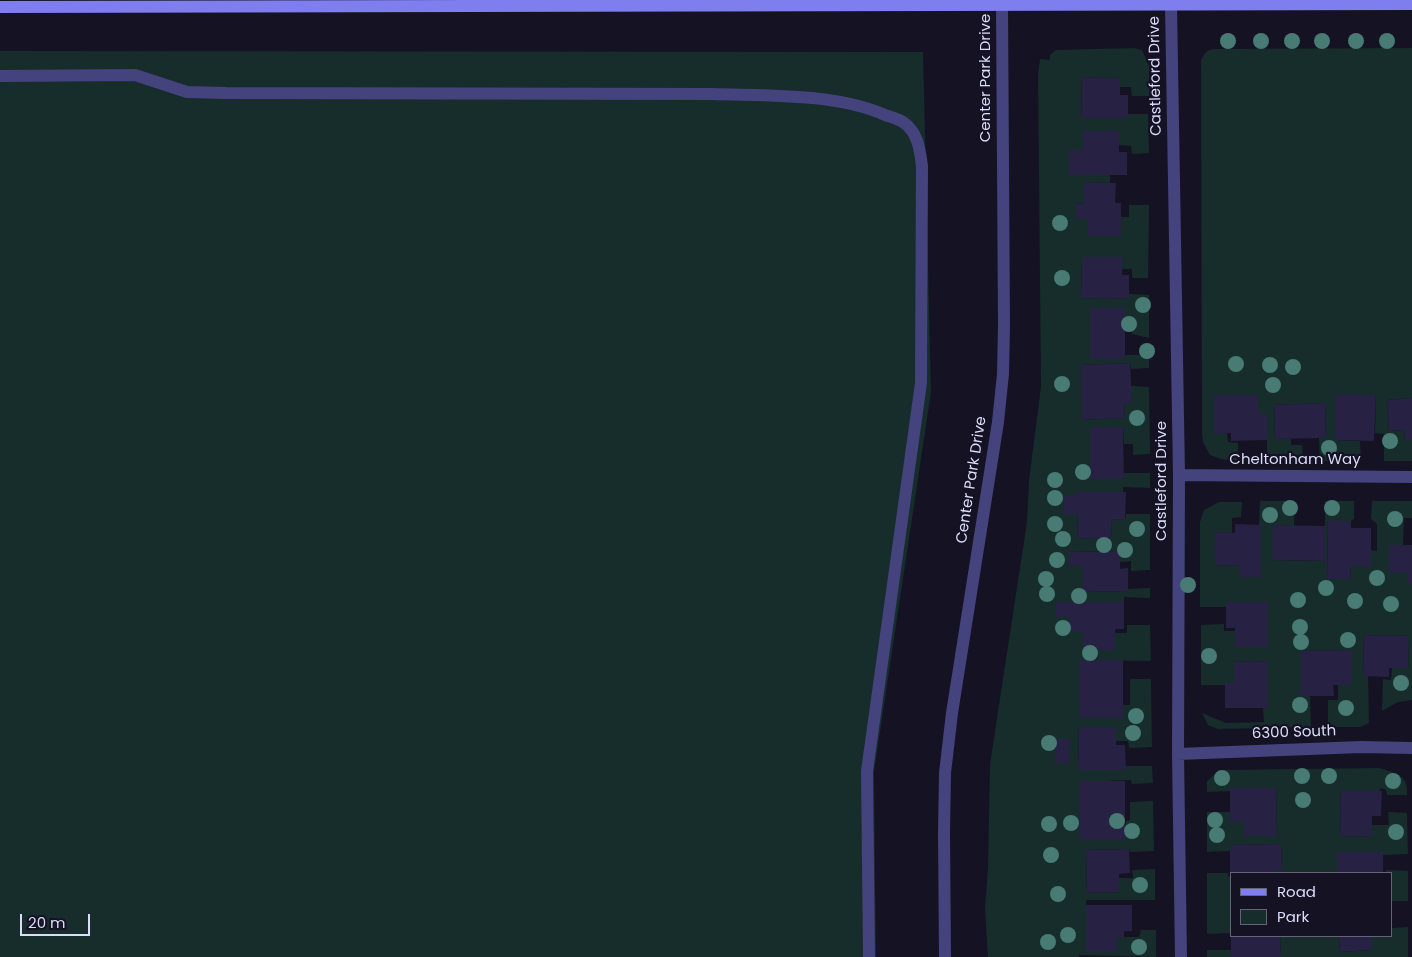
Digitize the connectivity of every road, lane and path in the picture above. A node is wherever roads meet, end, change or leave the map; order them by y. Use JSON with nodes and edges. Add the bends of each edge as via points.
{"nodes":[{"id":1,"x":96,"y":3,"type":"edge"},
{"id":2,"x":392,"y":3,"type":"edge"},
{"id":3,"x":700,"y":3,"type":"edge"},
{"id":4,"x":1002,"y":3,"type":"edge"},
{"id":5,"x":1412,"y":4,"type":"edge"},
{"id":6,"x":1171,"y":5,"type":"junction"},
{"id":7,"x":0,"y":6,"type":"edge"},
{"id":8,"x":0,"y":76,"type":"edge"},
{"id":9,"x":1179,"y":475,"type":"junction"},
{"id":10,"x":1412,"y":477,"type":"edge"},
{"id":11,"x":1412,"y":748,"type":"edge"},
{"id":12,"x":1178,"y":754,"type":"junction"},
{"id":13,"x":869,"y":957,"type":"edge"},
{"id":14,"x":945,"y":957,"type":"edge"},
{"id":15,"x":1180,"y":957,"type":"edge"}],
"edges":[{"from":1,"to":2,"type":"main road"},
{"from":1,"to":7,"type":"main road"},
{"from":2,"to":3,"type":"main road"},
{"from":3,"to":4,"type":"main road"},
{"from":4,"to":6,"type":"main road"},
{"from":4,"to":14,"type":"street","name":"Center Park Drive","via":[[1003,374],[948,743],[944,803]]},
{"from":5,"to":6,"type":"main road"},
{"from":6,"to":9,"type":"street","name":"Castleford Drive"},
{"from":8,"to":13,"type":"street","via":[[135,75],[187,92],[785,97],[868,107],[903,122],[920,145],[922,166],[921,382],[867,771]]},
{"from":9,"to":10,"type":"street","name":"Cheltonham Way"},
{"from":9,"to":12,"type":"street","name":"Castleford Drive"},
{"from":11,"to":12,"type":"street","name":"6300 South"},
{"from":12,"to":15,"type":"street","name":"Castleford Drive"}]}
